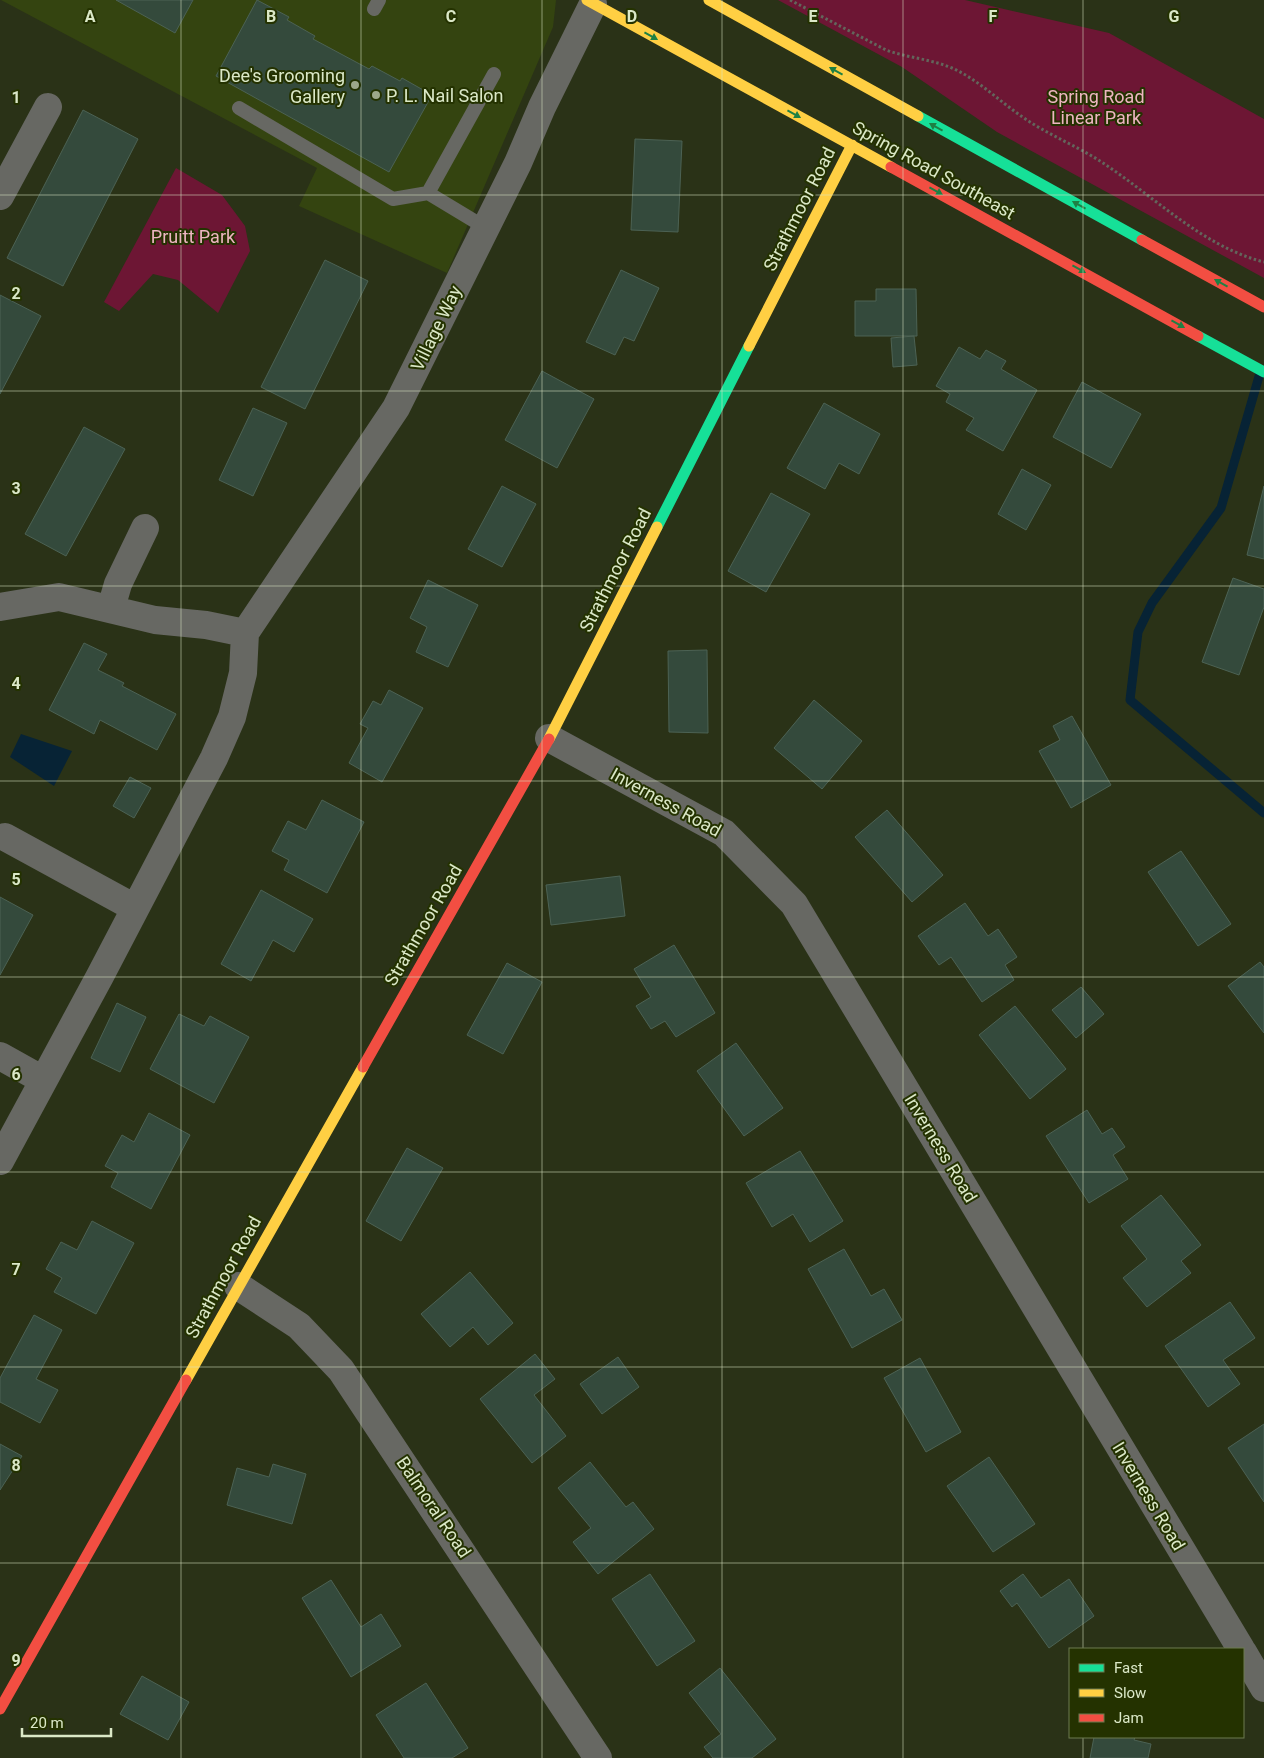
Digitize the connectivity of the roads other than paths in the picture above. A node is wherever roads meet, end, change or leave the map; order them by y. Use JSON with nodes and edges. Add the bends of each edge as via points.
{"nodes":[{"id":1,"x":709,"y":0,"type":"edge"},
{"id":2,"x":592,"y":1,"type":"edge"},
{"id":3,"x":494,"y":74,"type":"dead end"},
{"id":4,"x":48,"y":107,"type":"dead end"},
{"id":5,"x":239,"y":108,"type":"dead end"},
{"id":6,"x":852,"y":145,"type":"junction"},
{"id":7,"x":428,"y":193,"type":"junction"},
{"id":8,"x":0,"y":196,"type":"edge"},
{"id":9,"x":486,"y":228,"type":"junction"},
{"id":10,"x":1264,"y":307,"type":"edge"},
{"id":11,"x":1264,"y":372,"type":"edge"},
{"id":12,"x":145,"y":528,"type":"dead end"},
{"id":13,"x":0,"y":608,"type":"edge"},
{"id":14,"x":111,"y":608,"type":"junction"},
{"id":15,"x":245,"y":633,"type":"junction"},
{"id":16,"x":549,"y":738,"type":"junction"},
{"id":17,"x":5,"y":837,"type":"dead end"},
{"id":18,"x":134,"y":908,"type":"junction"},
{"id":19,"x":0,"y":1056,"type":"edge"},
{"id":20,"x":44,"y":1080,"type":"junction"},
{"id":21,"x":0,"y":1161,"type":"edge"},
{"id":22,"x":238,"y":1286,"type":"junction"},
{"id":23,"x":1240,"y":1648,"type":"edge"},
{"id":24,"x":1244,"y":1654,"type":"edge"},
{"id":25,"x":1264,"y":1688,"type":"edge"},
{"id":26,"x":0,"y":1710,"type":"edge"},
{"id":27,"x":598,"y":1758,"type":"edge"}],
"edges":[{"from":10,"to":1,"type":"street","one_way":true},
{"from":2,"to":6,"type":"street","name":"Spring Road Southeast","one_way":true},
{"from":2,"to":9,"type":"street","name":"Village Way"},
{"from":3,"to":7,"type":"lane"},
{"from":4,"to":8,"type":"street"},
{"from":5,"to":7,"type":"lane","via":[[393,199]]},
{"from":6,"to":11,"type":"street","name":"Spring Road Southeast","one_way":true},
{"from":6,"to":16,"type":"street","name":"Strathmoor Road"},
{"from":7,"to":9,"type":"lane"},
{"from":9,"to":15,"type":"street","name":"Village Way","via":[[396,408]]},
{"from":12,"to":14,"type":"street","via":[[118,584]]},
{"from":13,"to":14,"type":"street","via":[[59,597]]},
{"from":14,"to":15,"type":"street","via":[[155,620]]},
{"from":15,"to":18,"type":"street","via":[[244,673],[232,717],[214,758]]},
{"from":16,"to":22,"type":"street","name":"Strathmoor Road"},
{"from":16,"to":23,"type":"street","name":"Inverness Road","via":[[724,833],[794,904]]},
{"from":17,"to":18,"type":"street"},
{"from":18,"to":20,"type":"street"},
{"from":19,"to":20,"type":"street"},
{"from":20,"to":21,"type":"street"},
{"from":22,"to":26,"type":"street","name":"Strathmoor Road"},
{"from":22,"to":27,"type":"street","name":"Balmoral Road","via":[[299,1326],[342,1370]]},
{"from":24,"to":25,"type":"street","name":"Inverness Road"}]}
